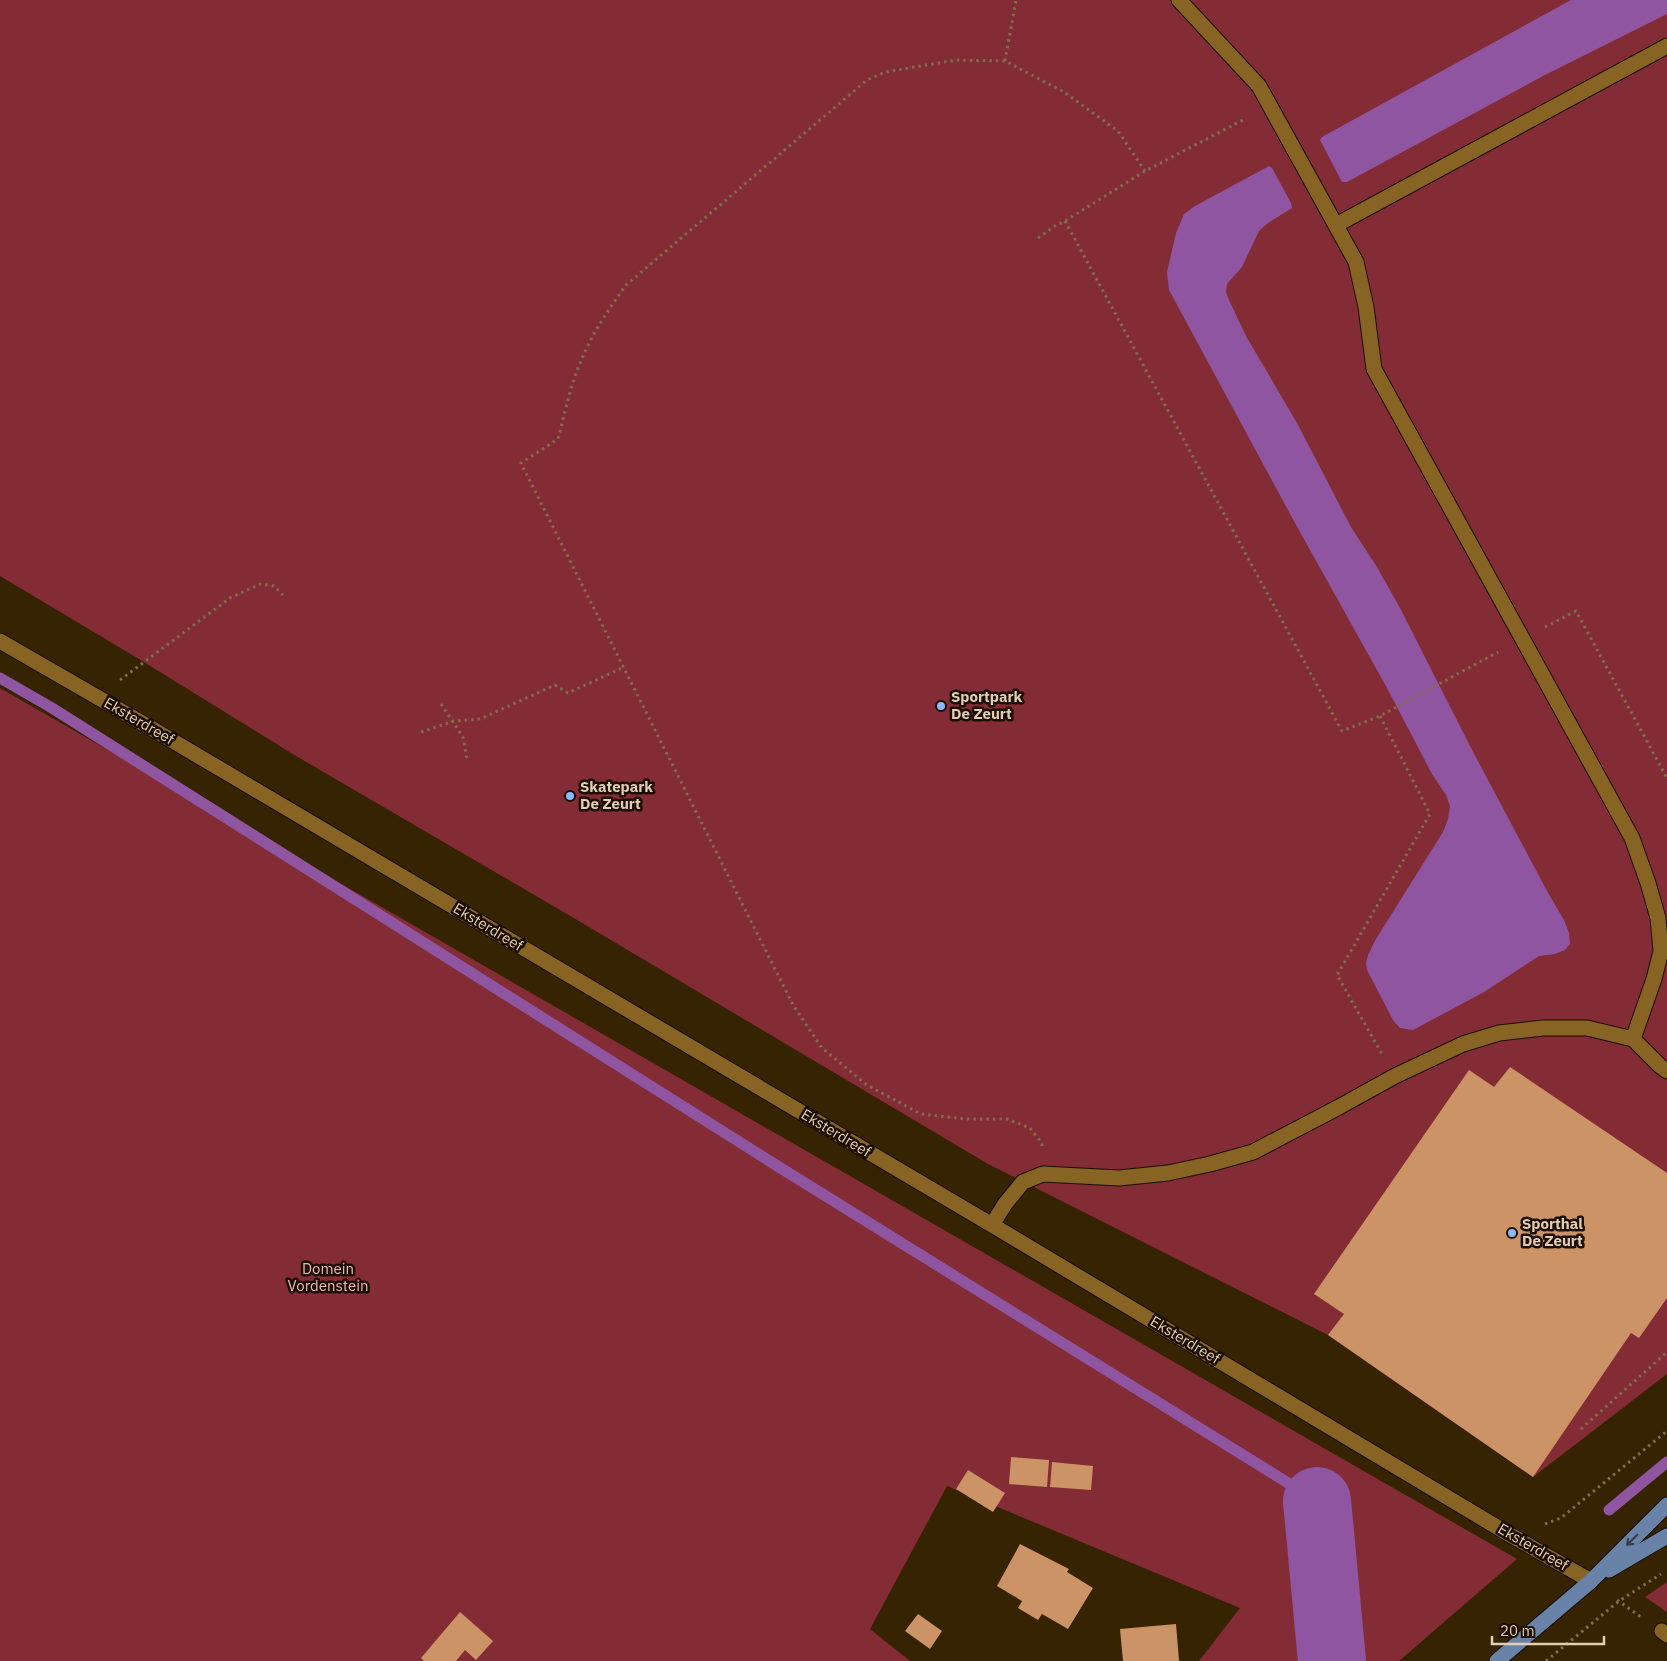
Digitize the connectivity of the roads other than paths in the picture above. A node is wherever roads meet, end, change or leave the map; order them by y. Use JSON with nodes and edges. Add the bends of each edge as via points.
{"nodes":[{"id":1,"x":1179,"y":0,"type":"edge"},
{"id":2,"x":1667,"y":46,"type":"edge"},
{"id":3,"x":1336,"y":224,"type":"junction"},
{"id":4,"x":0,"y":641,"type":"edge"},
{"id":5,"x":1633,"y":1039,"type":"junction"},
{"id":6,"x":1667,"y":1071,"type":"edge"},
{"id":7,"x":992,"y":1225,"type":"junction"},
{"id":8,"x":1667,"y":1505,"type":"edge"},
{"id":9,"x":1667,"y":1536,"type":"edge"},
{"id":10,"x":1591,"y":1580,"type":"junction"},
{"id":11,"x":1497,"y":1661,"type":"edge"}],
"edges":[{"from":1,"to":3,"type":"street","via":[[1259,86]]},
{"from":2,"to":3,"type":"street"},
{"from":3,"to":5,"type":"street","via":[[1356,262],[1374,369],[1632,838],[1658,918],[1661,951]]},
{"from":4,"to":7,"type":"street","name":"Eksterdreef"},
{"from":5,"to":6,"type":"street"},
{"from":5,"to":7,"type":"street","via":[[1587,1028],[1499,1033],[1463,1044],[1395,1076],[1253,1152],[1168,1173],[1119,1178],[1043,1174],[1022,1182]]},
{"from":7,"to":10,"type":"street","name":"Eksterdreef"},
{"from":8,"to":10,"type":"main road","one_way":true},
{"from":9,"to":10,"type":"main road"},
{"from":10,"to":11,"type":"main road"}]}
